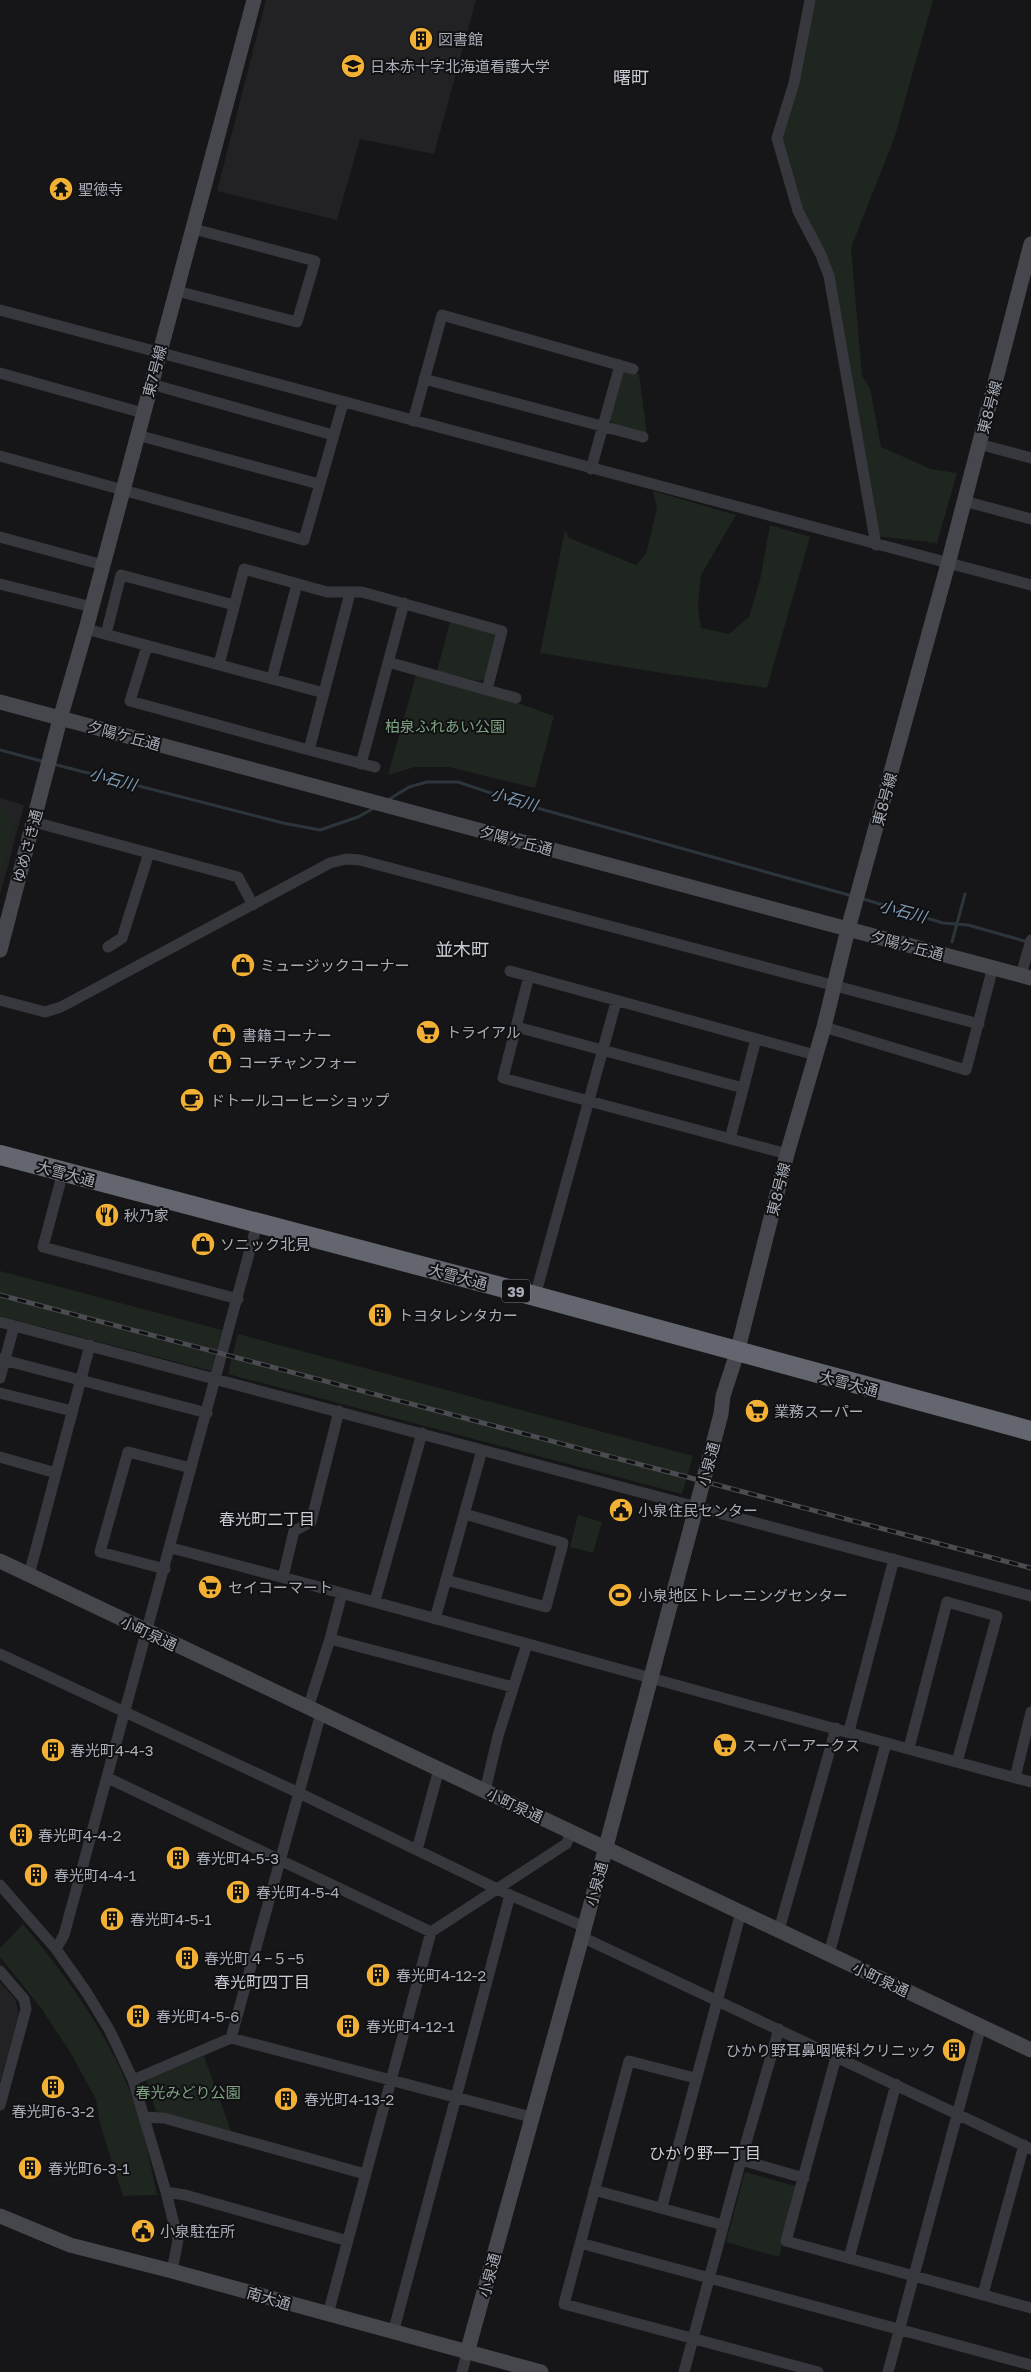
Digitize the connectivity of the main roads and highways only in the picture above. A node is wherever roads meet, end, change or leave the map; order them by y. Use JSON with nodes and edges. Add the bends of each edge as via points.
{"nodes":[{"id":1,"x":0,"y":1155,"type":"edge"},
{"id":2,"x":1031,"y":1431,"type":"edge"}],
"edges":[{"from":1,"to":2,"type":"highway","name":"大雪大通","number":"39"}]}
